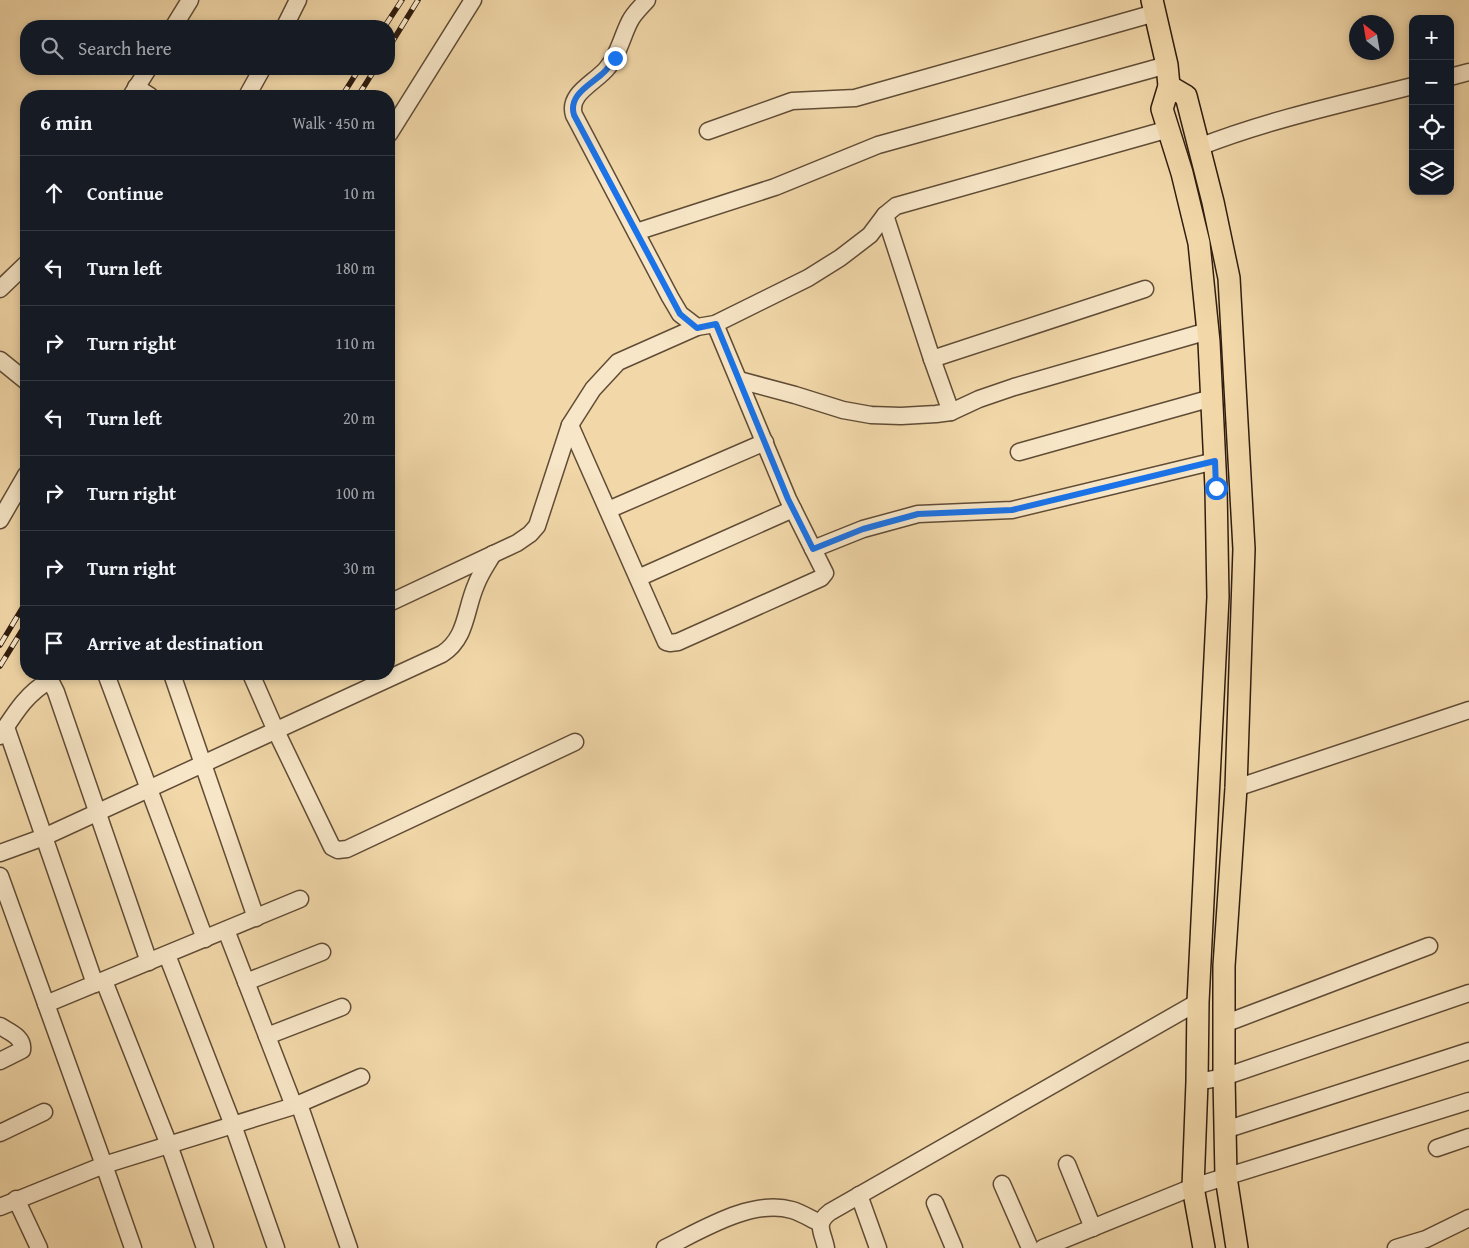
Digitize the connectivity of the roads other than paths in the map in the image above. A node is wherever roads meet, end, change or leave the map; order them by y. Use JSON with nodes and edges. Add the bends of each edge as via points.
{"nodes":[{"id":1,"x":190,"y":0,"type":"edge"},
{"id":2,"x":473,"y":0,"type":"edge"},
{"id":3,"x":647,"y":0,"type":"edge"},
{"id":4,"x":291,"y":3,"type":"edge"},
{"id":5,"x":1154,"y":7,"type":"edge"},
{"id":6,"x":178,"y":20,"type":"edge"},
{"id":7,"x":287,"y":20,"type":"edge"},
{"id":8,"x":1167,"y":65,"type":"junction"},
{"id":9,"x":1469,"y":72,"type":"edge"},
{"id":10,"x":144,"y":75,"type":"edge"},
{"id":11,"x":259,"y":75,"type":"edge"},
{"id":12,"x":1454,"y":75,"type":"edge"},
{"id":13,"x":1169,"y":86,"type":"junction"},
{"id":14,"x":1409,"y":87,"type":"edge"},
{"id":15,"x":135,"y":90,"type":"edge"},
{"id":16,"x":250,"y":90,"type":"edge"},
{"id":17,"x":395,"y":124,"type":"edge"},
{"id":18,"x":1169,"y":129,"type":"junction"},
{"id":19,"x":708,"y":131,"type":"dead end"},
{"id":20,"x":1199,"y":147,"type":"junction"},
{"id":21,"x":885,"y":215,"type":"junction"},
{"id":22,"x":636,"y":232,"type":"junction"},
{"id":23,"x":20,"y":270,"type":"edge"},
{"id":24,"x":0,"y":289,"type":"edge"},
{"id":25,"x":1145,"y":290,"type":"dead end"},
{"id":26,"x":716,"y":324,"type":"junction"},
{"id":27,"x":697,"y":328,"type":"junction"},
{"id":28,"x":1208,"y":331,"type":"junction"},
{"id":29,"x":932,"y":359,"type":"junction"},
{"id":30,"x":0,"y":360,"type":"edge"},
{"id":31,"x":20,"y":376,"type":"edge"},
{"id":32,"x":739,"y":380,"type":"junction"},
{"id":33,"x":1212,"y":398,"type":"junction"},
{"id":34,"x":952,"y":412,"type":"junction"},
{"id":35,"x":570,"y":425,"type":"junction"},
{"id":36,"x":765,"y":442,"type":"junction"},
{"id":37,"x":1018,"y":452,"type":"dead end"},
{"id":38,"x":1215,"y":461,"type":"junction"},
{"id":39,"x":20,"y":486,"type":"edge"},
{"id":40,"x":793,"y":509,"type":"junction"},
{"id":41,"x":608,"y":510,"type":"junction"},
{"id":42,"x":0,"y":520,"type":"edge"},
{"id":43,"x":813,"y":549,"type":"junction"},
{"id":44,"x":494,"y":554,"type":"junction"},
{"id":45,"x":638,"y":578,"type":"junction"},
{"id":46,"x":395,"y":600,"type":"edge"},
{"id":47,"x":395,"y":676,"type":"edge"},
{"id":48,"x":43,"y":680,"type":"edge"},
{"id":49,"x":45,"y":680,"type":"edge"},
{"id":50,"x":108,"y":680,"type":"edge"},
{"id":51,"x":174,"y":680,"type":"edge"},
{"id":52,"x":254,"y":680,"type":"edge"},
{"id":53,"x":386,"y":680,"type":"edge"},
{"id":54,"x":1469,"y":710,"type":"edge"},
{"id":55,"x":276,"y":731,"type":"junction"},
{"id":56,"x":3,"y":732,"type":"edge"},
{"id":57,"x":575,"y":742,"type":"dead end"},
{"id":58,"x":203,"y":764,"type":"junction"},
{"id":59,"x":149,"y":788,"type":"junction"},
{"id":60,"x":1236,"y":788,"type":"junction"},
{"id":61,"x":98,"y":812,"type":"junction"},
{"id":62,"x":44,"y":837,"type":"junction"},
{"id":63,"x":0,"y":853,"type":"edge"},
{"id":64,"x":0,"y":876,"type":"edge"},
{"id":65,"x":300,"y":899,"type":"dead end"},
{"id":66,"x":256,"y":918,"type":"junction"},
{"id":67,"x":226,"y":930,"type":"junction"},
{"id":68,"x":205,"y":939,"type":"junction"},
{"id":69,"x":1428,"y":946,"type":"dead end"},
{"id":70,"x":322,"y":952,"type":"dead end"},
{"id":71,"x":167,"y":955,"type":"junction"},
{"id":72,"x":149,"y":962,"type":"junction"},
{"id":73,"x":100,"y":982,"type":"junction"},
{"id":74,"x":246,"y":982,"type":"junction"},
{"id":75,"x":1469,"y":993,"type":"edge"},
{"id":76,"x":1198,"y":1002,"type":"junction"},
{"id":77,"x":46,"y":1004,"type":"junction"},
{"id":78,"x":342,"y":1007,"type":"dead end"},
{"id":79,"x":1224,"y":1024,"type":"junction"},
{"id":80,"x":0,"y":1026,"type":"edge"},
{"id":81,"x":267,"y":1036,"type":"junction"},
{"id":82,"x":1469,"y":1050,"type":"edge"},
{"id":83,"x":0,"y":1061,"type":"edge"},
{"id":84,"x":361,"y":1076,"type":"dead end"},
{"id":85,"x":1224,"y":1078,"type":"junction"},
{"id":86,"x":1197,"y":1082,"type":"junction"},
{"id":87,"x":1469,"y":1101,"type":"edge"},
{"id":88,"x":296,"y":1105,"type":"junction"},
{"id":89,"x":44,"y":1112,"type":"dead end"},
{"id":90,"x":234,"y":1126,"type":"junction"},
{"id":91,"x":1225,"y":1130,"type":"junction"},
{"id":92,"x":0,"y":1133,"type":"edge"},
{"id":93,"x":1469,"y":1137,"type":"edge"},
{"id":94,"x":169,"y":1145,"type":"junction"},
{"id":95,"x":1437,"y":1148,"type":"dead end"},
{"id":96,"x":1067,"y":1164,"type":"dead end"},
{"id":97,"x":104,"y":1165,"type":"junction"},
{"id":98,"x":1226,"y":1177,"type":"junction"},
{"id":99,"x":1002,"y":1184,"type":"dead end"},
{"id":100,"x":1192,"y":1187,"type":"junction"},
{"id":101,"x":859,"y":1195,"type":"junction"},
{"id":102,"x":16,"y":1199,"type":"junction"},
{"id":103,"x":935,"y":1203,"type":"dead end"},
{"id":104,"x":0,"y":1207,"type":"edge"},
{"id":105,"x":1469,"y":1218,"type":"edge"},
{"id":106,"x":820,"y":1223,"type":"junction"},
{"id":107,"x":1093,"y":1228,"type":"junction"},
{"id":108,"x":39,"y":1248,"type":"edge"},
{"id":109,"x":132,"y":1248,"type":"edge"},
{"id":110,"x":204,"y":1248,"type":"edge"},
{"id":111,"x":276,"y":1248,"type":"edge"},
{"id":112,"x":349,"y":1248,"type":"edge"},
{"id":113,"x":665,"y":1248,"type":"edge"},
{"id":114,"x":826,"y":1248,"type":"edge"},
{"id":115,"x":878,"y":1248,"type":"edge"},
{"id":116,"x":954,"y":1248,"type":"edge"},
{"id":117,"x":1030,"y":1248,"type":"edge"},
{"id":118,"x":1043,"y":1248,"type":"edge"},
{"id":119,"x":1204,"y":1248,"type":"edge"},
{"id":120,"x":1237,"y":1248,"type":"edge"},
{"id":121,"x":1396,"y":1248,"type":"edge"}],
"edges":[{"from":1,"to":6,"type":"street"},
{"from":2,"to":17,"type":"street"},
{"from":3,"to":22,"type":"street","via":[[630,20],[609,67],[580,93],[572,108]]},
{"from":4,"to":7,"type":"street"},
{"from":5,"to":8,"type":"main road"},
{"from":5,"to":19,"type":"street","via":[[855,98],[792,100]]},
{"from":8,"to":13,"type":"main road"},
{"from":8,"to":22,"type":"street","via":[[878,145],[775,187]]},
{"from":9,"to":12,"type":"street"},
{"from":10,"to":15,"type":"street"},
{"from":11,"to":16,"type":"street"},
{"from":13,"to":18,"type":"main road","via":[[1162,109]]},
{"from":13,"to":20,"type":"main road","via":[[1186,96]]},
{"from":14,"to":20,"type":"street","via":[[1294,116]]},
{"from":18,"to":21,"type":"street","via":[[896,206]]},
{"from":18,"to":28,"type":"main road","via":[[1199,243]]},
{"from":20,"to":60,"type":"main road","via":[[1229,278],[1235,371],[1244,549]]},
{"from":21,"to":26,"type":"street","via":[[870,235],[840,258],[808,278]]},
{"from":21,"to":29,"type":"street"},
{"from":22,"to":27,"type":"street","via":[[680,314]]},
{"from":23,"to":24,"type":"street"},
{"from":25,"to":29,"type":"street"},
{"from":26,"to":27,"type":"street"},
{"from":26,"to":32,"type":"street"},
{"from":27,"to":35,"type":"street","via":[[618,362],[593,389]]},
{"from":28,"to":33,"type":"main road"},
{"from":28,"to":34,"type":"street","via":[[1014,387]]},
{"from":29,"to":34,"type":"street"},
{"from":30,"to":31,"type":"street"},
{"from":32,"to":34,"type":"street","via":[[871,415]]},
{"from":32,"to":36,"type":"street"},
{"from":33,"to":37,"type":"street"},
{"from":33,"to":38,"type":"main road"},
{"from":35,"to":41,"type":"street"},
{"from":35,"to":44,"type":"street","via":[[537,526],[530,534]]},
{"from":36,"to":40,"type":"street"},
{"from":36,"to":41,"type":"street"},
{"from":38,"to":43,"type":"street","via":[[1012,510],[918,514],[863,529]]},
{"from":38,"to":76,"type":"main road","via":[[1218,597]]},
{"from":39,"to":42,"type":"street"},
{"from":40,"to":43,"type":"street"},
{"from":40,"to":45,"type":"street"},
{"from":41,"to":45,"type":"street"},
{"from":43,"to":45,"type":"street","via":[[825,573],[821,578],[678,642],[666,642],[663,638]]},
{"from":44,"to":46,"type":"street"},
{"from":44,"to":47,"type":"street","via":[[476,586],[463,630],[451,648]]},
{"from":48,"to":56,"type":"street"},
{"from":49,"to":61,"type":"street","via":[[56,692]]},
{"from":50,"to":59,"type":"street"},
{"from":51,"to":58,"type":"street"},
{"from":52,"to":55,"type":"street"},
{"from":53,"to":55,"type":"street"},
{"from":54,"to":60,"type":"street"},
{"from":55,"to":57,"type":"street","via":[[332,847],[338,850]]},
{"from":55,"to":58,"type":"street"},
{"from":56,"to":62,"type":"street"},
{"from":58,"to":59,"type":"street"},
{"from":58,"to":66,"type":"street"},
{"from":59,"to":61,"type":"street"},
{"from":59,"to":68,"type":"street"},
{"from":60,"to":79,"type":"main road","via":[[1224,966]]},
{"from":61,"to":62,"type":"street"},
{"from":61,"to":72,"type":"street"},
{"from":62,"to":63,"type":"street"},
{"from":62,"to":73,"type":"street"},
{"from":64,"to":77,"type":"street"},
{"from":65,"to":66,"type":"street"},
{"from":66,"to":67,"type":"street"},
{"from":67,"to":68,"type":"street"},
{"from":67,"to":74,"type":"street"},
{"from":68,"to":71,"type":"street"},
{"from":69,"to":79,"type":"street"},
{"from":70,"to":74,"type":"street"},
{"from":71,"to":72,"type":"street"},
{"from":71,"to":90,"type":"street"},
{"from":72,"to":73,"type":"street"},
{"from":73,"to":77,"type":"street"},
{"from":73,"to":94,"type":"street"},
{"from":74,"to":81,"type":"street"},
{"from":75,"to":85,"type":"street"},
{"from":76,"to":86,"type":"main road"},
{"from":76,"to":101,"type":"street"},
{"from":77,"to":97,"type":"street"},
{"from":78,"to":81,"type":"street"},
{"from":79,"to":85,"type":"main road"},
{"from":80,"to":83,"type":"street","via":[[22,1045],[22,1050]]},
{"from":81,"to":88,"type":"street"},
{"from":82,"to":91,"type":"street"},
{"from":84,"to":88,"type":"street"},
{"from":85,"to":86,"type":"street"},
{"from":85,"to":91,"type":"main road"},
{"from":86,"to":100,"type":"main road"},
{"from":87,"to":98,"type":"street"},
{"from":88,"to":90,"type":"street"},
{"from":88,"to":112,"type":"street"},
{"from":89,"to":92,"type":"street"},
{"from":90,"to":94,"type":"street"},
{"from":90,"to":111,"type":"street"},
{"from":91,"to":98,"type":"main road"},
{"from":93,"to":95,"type":"street"},
{"from":94,"to":97,"type":"street"},
{"from":94,"to":110,"type":"street"},
{"from":96,"to":107,"type":"street"},
{"from":97,"to":102,"type":"street"},
{"from":97,"to":109,"type":"street"},
{"from":98,"to":100,"type":"street"},
{"from":98,"to":120,"type":"main road"},
{"from":99,"to":117,"type":"street"},
{"from":100,"to":107,"type":"street"},
{"from":100,"to":119,"type":"main road"},
{"from":101,"to":106,"type":"street","via":[[830,1212]]},
{"from":101,"to":115,"type":"street"},
{"from":102,"to":104,"type":"street"},
{"from":102,"to":108,"type":"street"},
{"from":103,"to":116,"type":"street"},
{"from":105,"to":121,"type":"street","via":[[1426,1239]]},
{"from":106,"to":113,"type":"street","via":[[793,1210],[756,1209],[728,1217]]},
{"from":106,"to":114,"type":"street"},
{"from":107,"to":118,"type":"street"}]}
